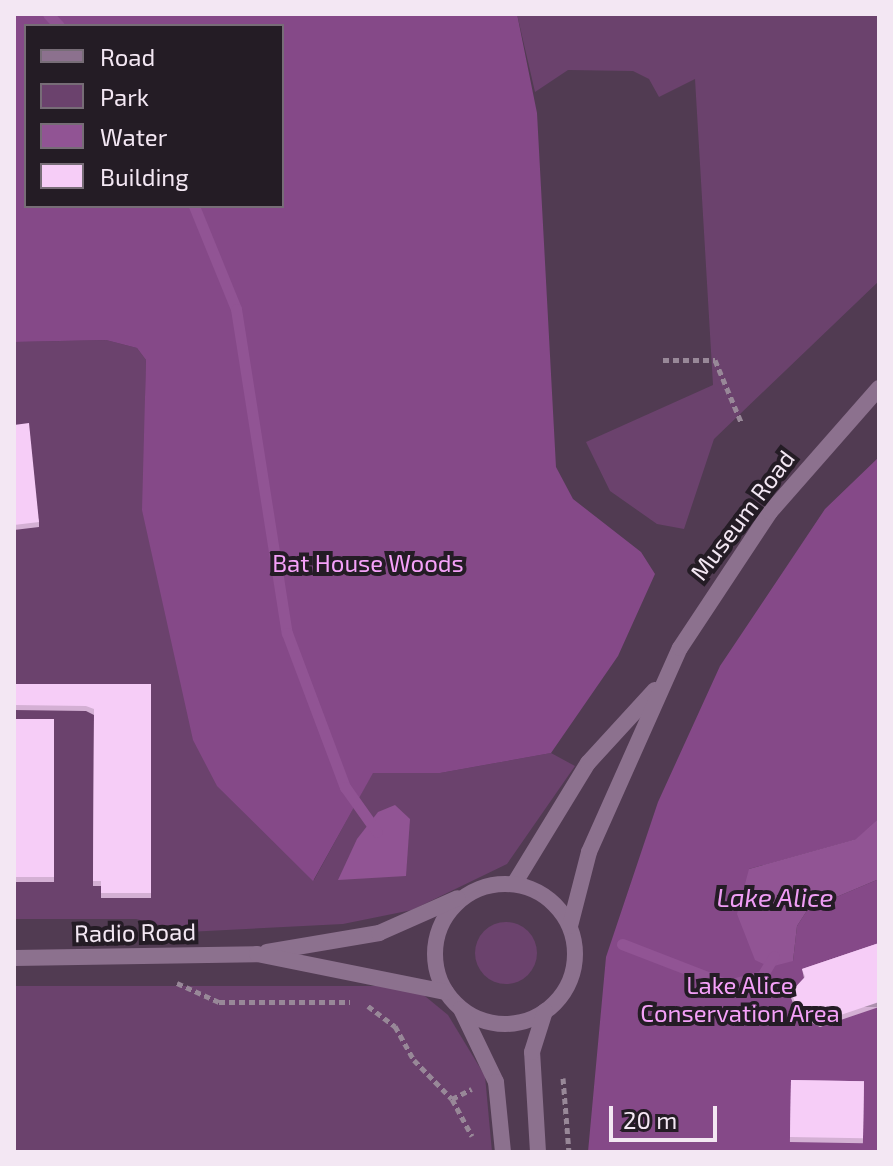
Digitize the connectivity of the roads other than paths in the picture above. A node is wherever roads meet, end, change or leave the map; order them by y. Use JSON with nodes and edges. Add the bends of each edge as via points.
{"nodes":[{"id":1,"x":879,"y":388,"type":"edge"},
{"id":2,"x":661,"y":682,"type":"junction"},
{"id":3,"x":514,"y":884,"type":"junction"},
{"id":4,"x":468,"y":893,"type":"junction"},
{"id":5,"x":570,"y":926,"type":"junction"},
{"id":6,"x":257,"y":954,"type":"junction"},
{"id":7,"x":14,"y":958,"type":"edge"},
{"id":8,"x":446,"y":992,"type":"junction"},
{"id":9,"x":461,"y":1009,"type":"junction"},
{"id":10,"x":545,"y":1011,"type":"junction"},
{"id":11,"x":503,"y":1152,"type":"edge"},
{"id":12,"x":538,"y":1152,"type":"edge"}],
"edges":[{"from":1,"to":2,"type":"street","name":"Museum Road","via":[[770,512]]},
{"from":2,"to":3,"type":"street","name":"Museum Road","via":[[588,763]]},
{"from":2,"to":5,"type":"street","name":"Museum Road","via":[[589,852]]},
{"from":3,"to":4,"type":"street"},
{"from":3,"to":5,"type":"street","via":[[557,905]]},
{"from":4,"to":6,"type":"street","name":"Radio Road","via":[[379,933]]},
{"from":4,"to":8,"type":"street","via":[[450,909],[434,950]]},
{"from":5,"to":10,"type":"street","name":"Museum Road","via":[[573,973]]},
{"from":6,"to":7,"type":"street","name":"Radio Road"},
{"from":6,"to":8,"type":"street","name":"Radio Road"},
{"from":8,"to":9,"type":"street"},
{"from":9,"to":10,"type":"street","via":[[503,1024]]},
{"from":9,"to":11,"type":"street","via":[[496,1082]]},
{"from":10,"to":12,"type":"street","name":"Museum Road","via":[[532,1052]]}]}
